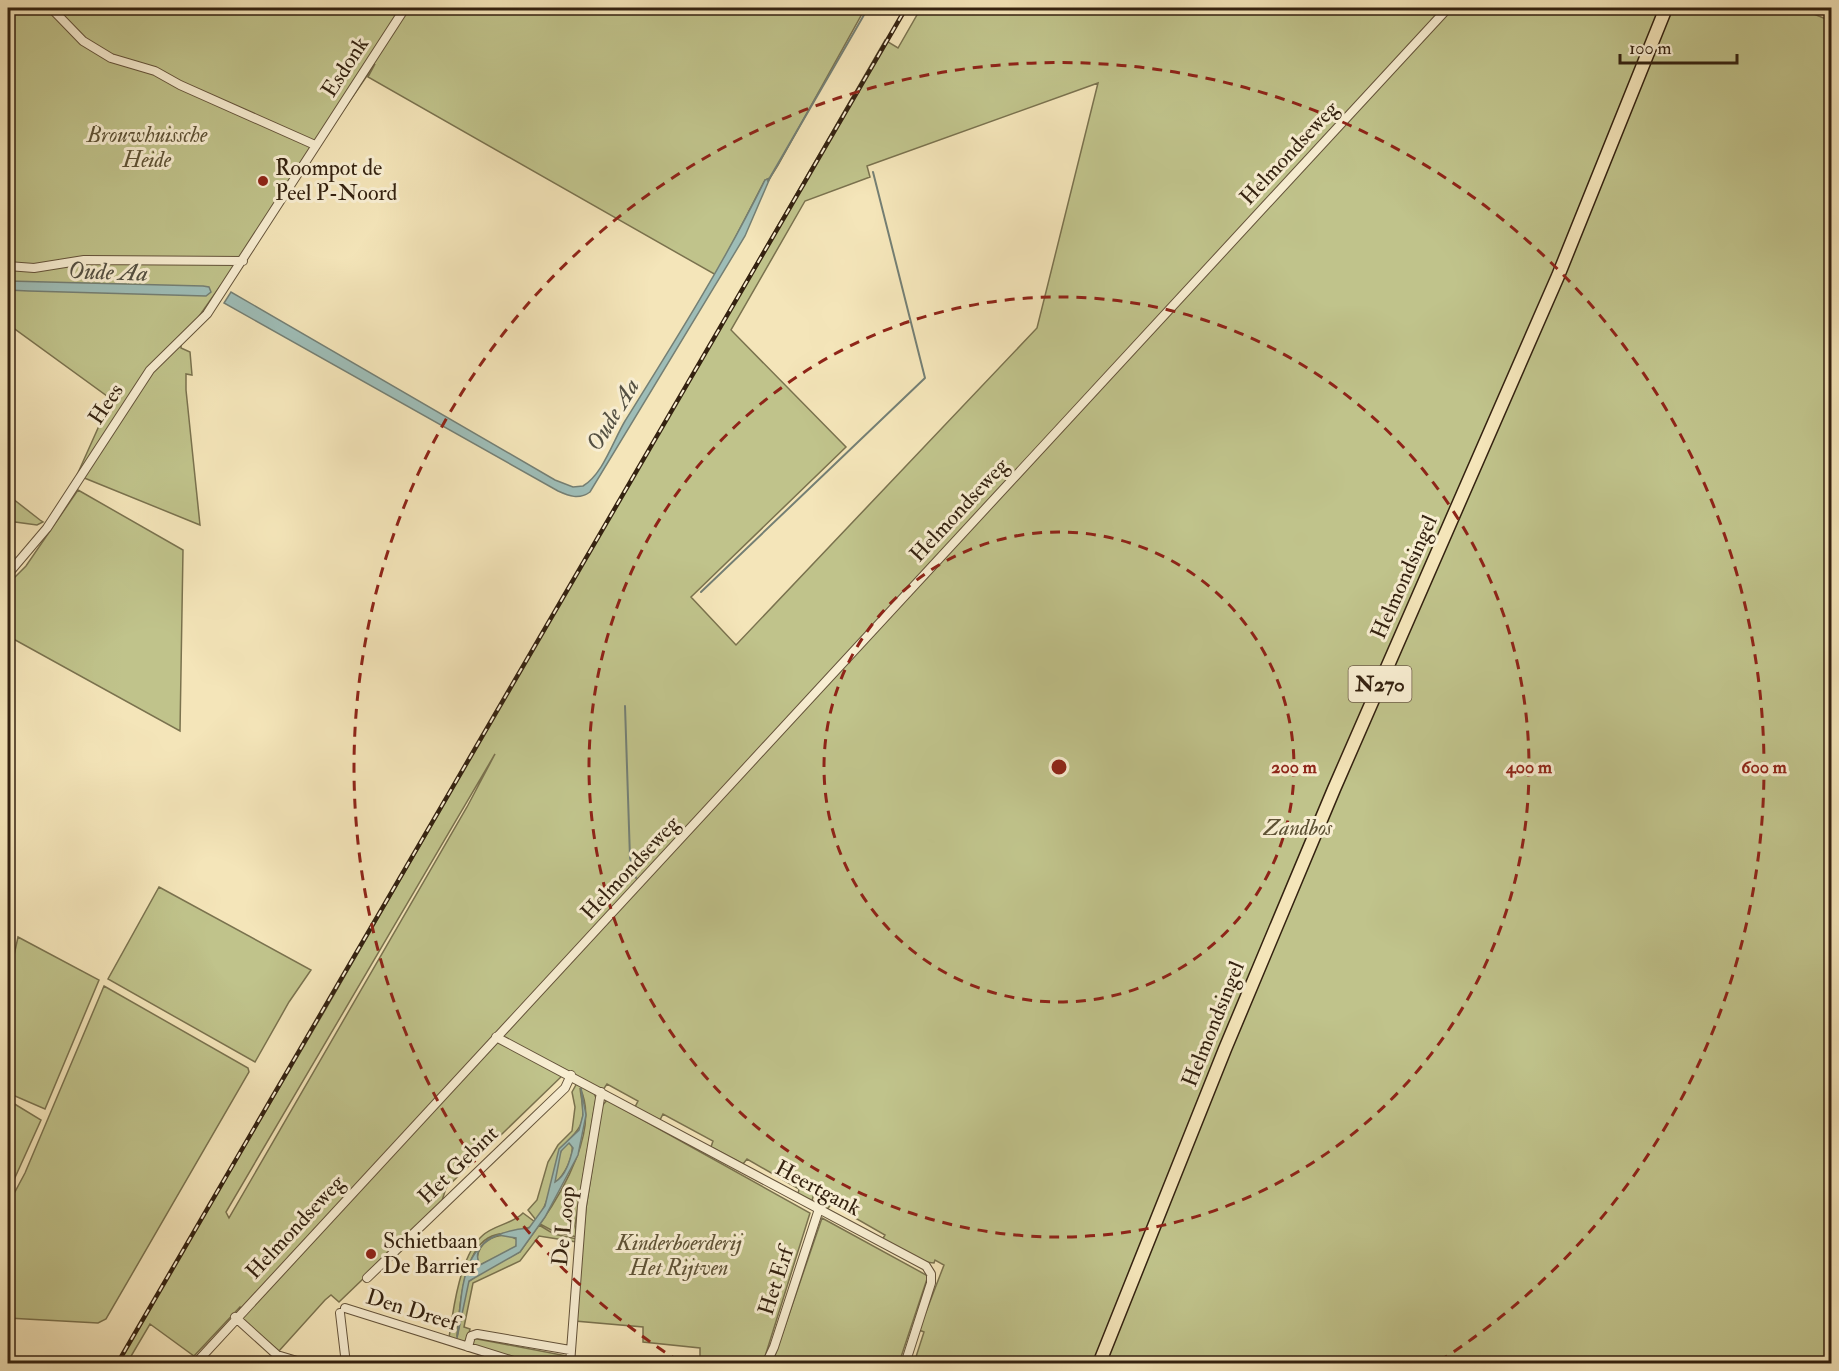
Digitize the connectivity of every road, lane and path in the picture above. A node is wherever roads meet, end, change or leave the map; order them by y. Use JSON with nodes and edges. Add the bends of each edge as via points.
{"nodes":[{"id":1,"x":51,"y":8,"type":"edge"},
{"id":2,"x":405,"y":8,"type":"edge"},
{"id":3,"x":1448,"y":8,"type":"edge"},
{"id":4,"x":1666,"y":8,"type":"edge"},
{"id":5,"x":315,"y":145,"type":"junction"},
{"id":6,"x":243,"y":261,"type":"junction"},
{"id":7,"x":8,"y":266,"type":"edge"},
{"id":8,"x":8,"y":574,"type":"edge"},
{"id":9,"x":496,"y":1037,"type":"junction"},
{"id":10,"x":571,"y":1075,"type":"junction"},
{"id":11,"x":601,"y":1092,"type":"junction"},
{"id":12,"x":819,"y":1209,"type":"junction"},
{"id":13,"x":367,"y":1278,"type":"dead end"},
{"id":14,"x":235,"y":1317,"type":"junction"},
{"id":15,"x":468,"y":1347,"type":"junction"},
{"id":16,"x":570,"y":1350,"type":"junction"},
{"id":17,"x":293,"y":1361,"type":"edge"},
{"id":18,"x":195,"y":1364,"type":"edge"},
{"id":19,"x":307,"y":1364,"type":"edge"},
{"id":20,"x":346,"y":1364,"type":"edge"},
{"id":21,"x":523,"y":1364,"type":"edge"},
{"id":22,"x":570,"y":1364,"type":"edge"},
{"id":23,"x":766,"y":1364,"type":"edge"},
{"id":24,"x":905,"y":1364,"type":"edge"},
{"id":25,"x":1099,"y":1364,"type":"edge"}],
"edges":[{"from":1,"to":5,"type":"street","via":[[83,41],[111,58],[155,71]]},
{"from":2,"to":5,"type":"street","name":"Esdonk"},
{"from":3,"to":9,"type":"street","name":"Helmondseweg"},
{"from":4,"to":25,"type":"main road","name":"Helmondsingel","number":"N270","via":[[1558,276],[1225,1049]]},
{"from":5,"to":6,"type":"street","name":"Hees"},
{"from":6,"to":7,"type":"street","via":[[84,260],[34,268]]},
{"from":6,"to":8,"type":"street","name":"Hees","via":[[207,314],[150,370],[47,528]]},
{"from":9,"to":10,"type":"street"},
{"from":9,"to":14,"type":"street","name":"Helmondseweg"},
{"from":10,"to":11,"type":"street"},
{"from":10,"to":13,"type":"street","name":"Het Gebint","via":[[565,1088]]},
{"from":11,"to":12,"type":"street","name":"Heertgank"},
{"from":11,"to":16,"type":"street","name":"De Loop","via":[[582,1206]]},
{"from":12,"to":23,"type":"street","name":"Het Erf"},
{"from":12,"to":24,"type":"street","name":"Heertgank","via":[[926,1266],[931,1274],[932,1282]]},
{"from":14,"to":17,"type":"street","via":[[277,1355]]},
{"from":14,"to":18,"type":"street","name":"Helmondseweg"},
{"from":15,"to":16,"type":"street","name":"Den Dreef","via":[[471,1336],[477,1334]]},
{"from":15,"to":20,"type":"street","name":"Den Dreef","via":[[342,1311]]},
{"from":15,"to":21,"type":"street","name":"Den Dreef"},
{"from":16,"to":22,"type":"street","name":"De Loop"},
{"from":17,"to":19,"type":"street"}]}
